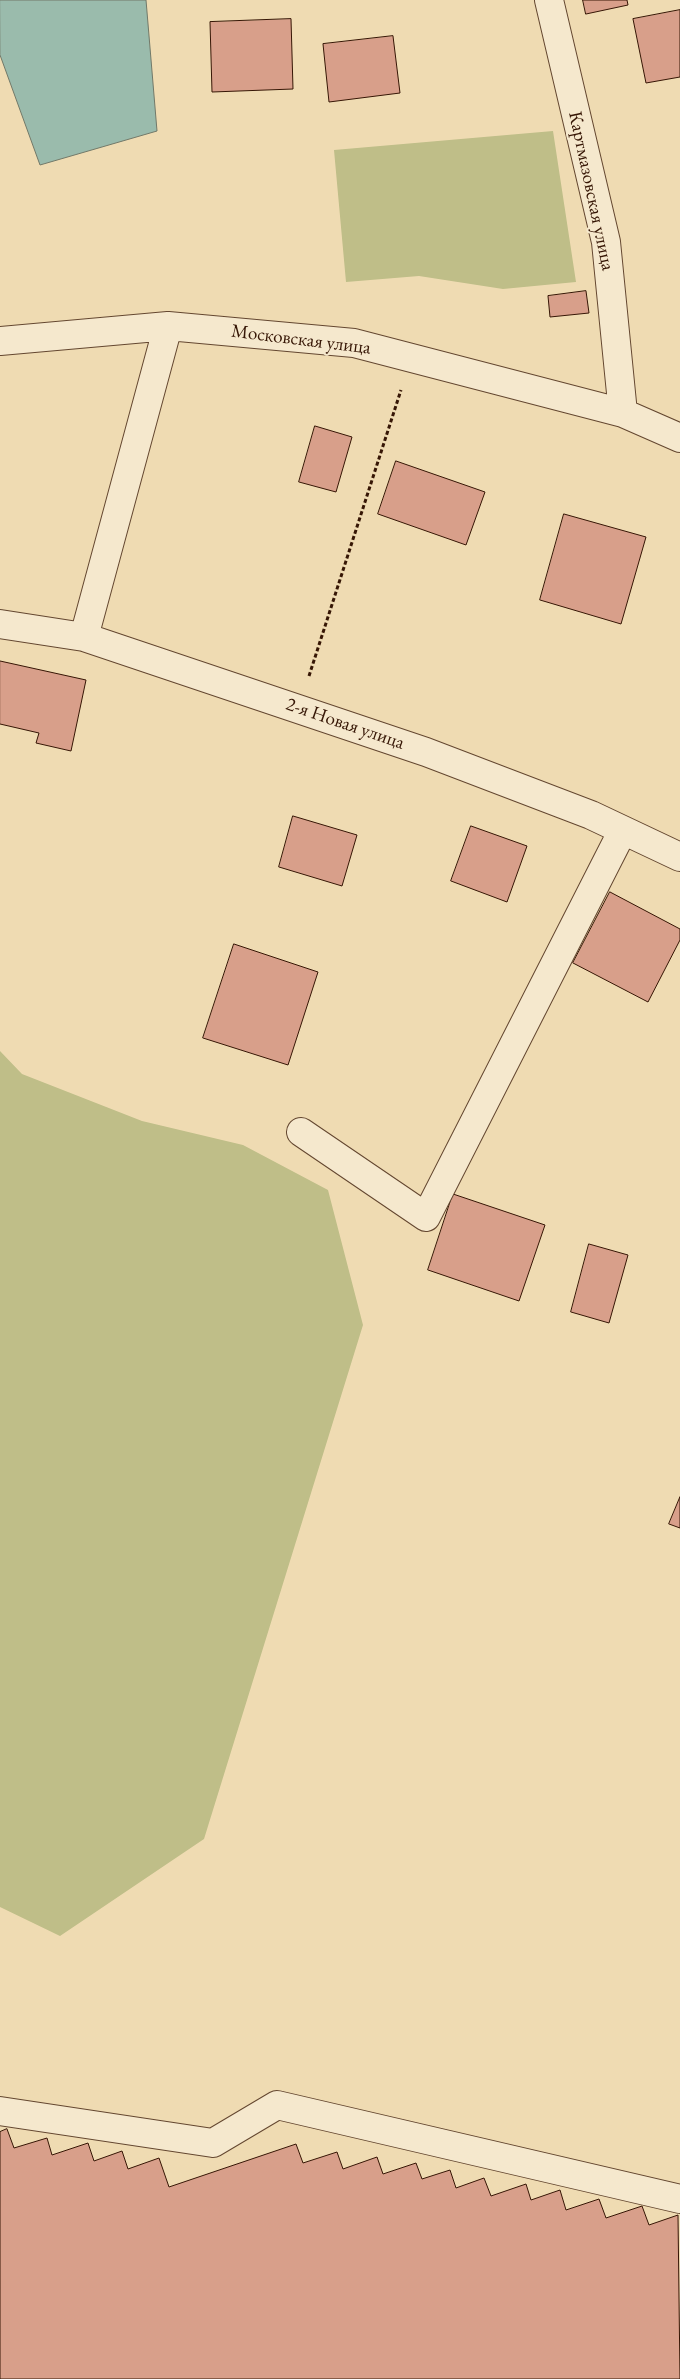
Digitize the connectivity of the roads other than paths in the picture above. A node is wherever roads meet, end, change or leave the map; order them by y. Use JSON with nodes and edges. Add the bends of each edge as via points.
{"nodes":[{"id":1,"x":549,"y":0,"type":"edge"},
{"id":2,"x":168,"y":326,"type":"junction"},
{"id":3,"x":0,"y":341,"type":"edge"},
{"id":4,"x":623,"y":413,"type":"junction"},
{"id":5,"x":680,"y":438,"type":"edge"},
{"id":6,"x":0,"y":624,"type":"edge"},
{"id":7,"x":84,"y":637,"type":"junction"},
{"id":8,"x":622,"y":830,"type":"junction"},
{"id":9,"x":680,"y":857,"type":"edge"},
{"id":10,"x":301,"y":1132,"type":"dead end"},
{"id":11,"x":0,"y":2111,"type":"edge"},
{"id":12,"x":680,"y":2199,"type":"edge"}],
"edges":[{"from":1,"to":4,"type":"street","name":"Картмазовская улица","via":[[606,242]]},
{"from":2,"to":3,"type":"street","name":"Московская улица"},
{"from":2,"to":4,"type":"street","name":"Московская улица","via":[[354,343]]},
{"from":2,"to":7,"type":"street"},
{"from":4,"to":5,"type":"street","name":"Московская улица"},
{"from":6,"to":7,"type":"street","name":"2-я Новая улица"},
{"from":7,"to":8,"type":"street","name":"2-я Новая улица","via":[[426,752]]},
{"from":8,"to":9,"type":"street","name":"2-я Новая улица"},
{"from":8,"to":10,"type":"street","via":[[426,1217]]},
{"from":11,"to":12,"type":"street","via":[[213,2142],[277,2105]]}]}
